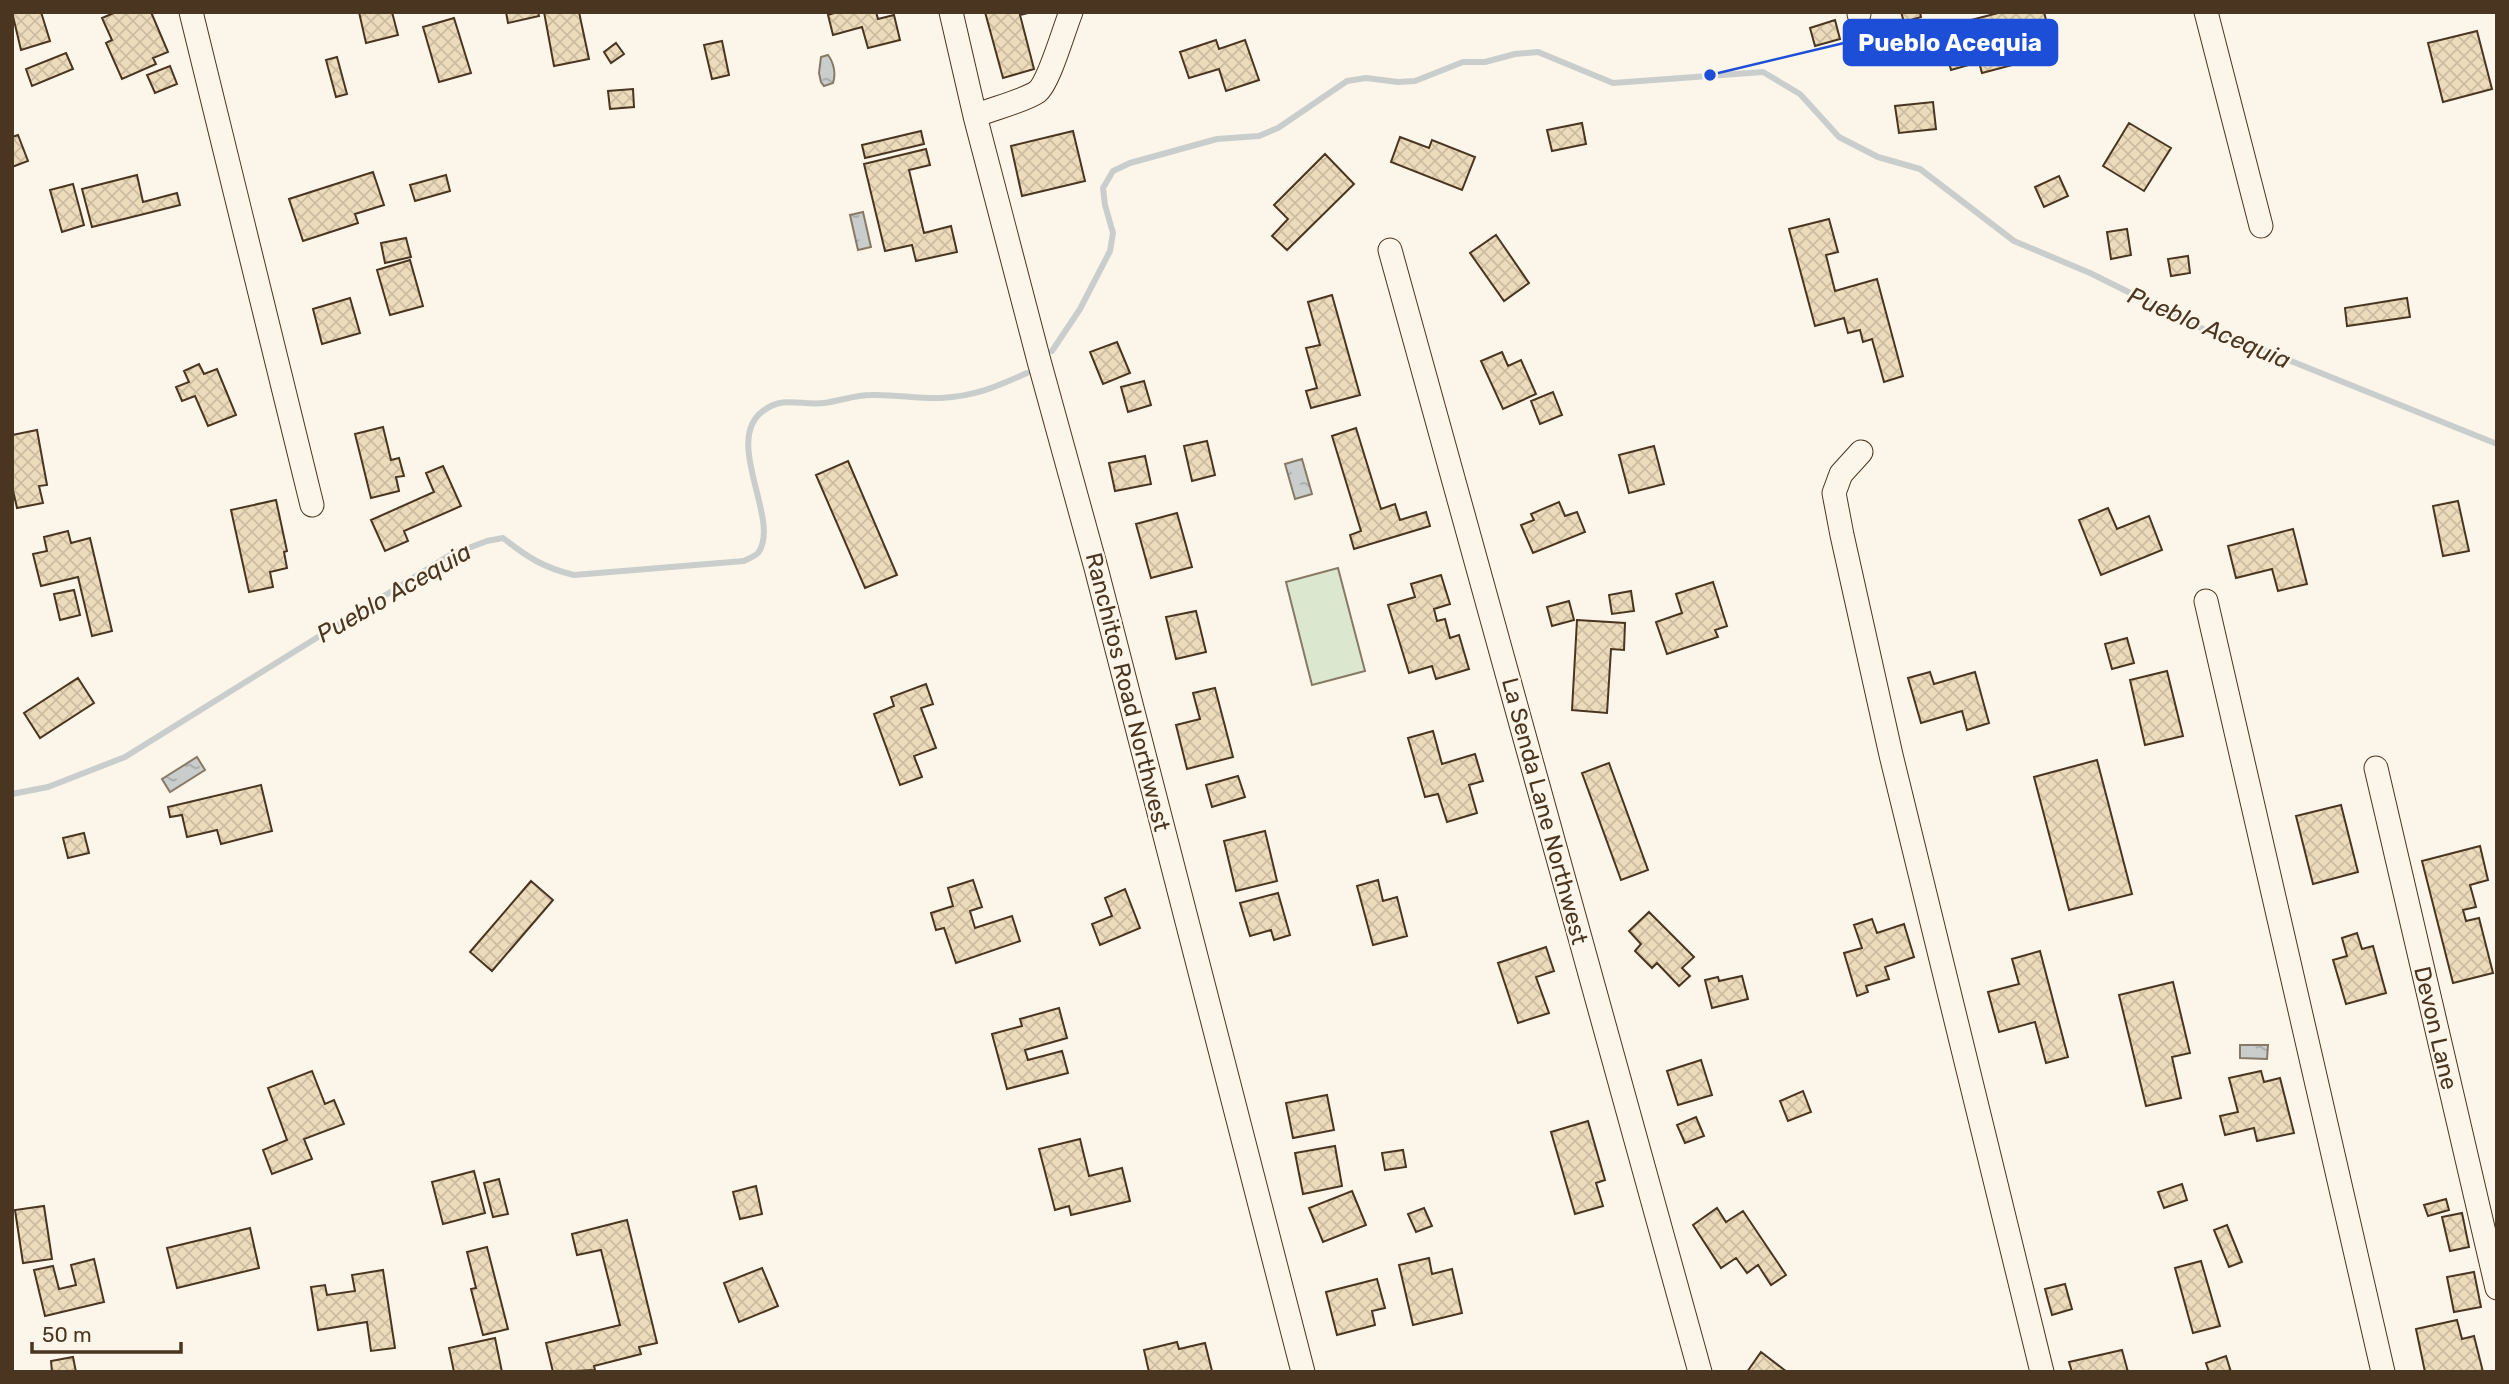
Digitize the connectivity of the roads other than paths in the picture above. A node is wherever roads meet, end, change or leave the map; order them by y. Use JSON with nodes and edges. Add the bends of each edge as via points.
{"nodes":[{"id":1,"x":191,"y":12,"type":"edge"},
{"id":2,"x":951,"y":12,"type":"edge"},
{"id":3,"x":1072,"y":12,"type":"edge"},
{"id":4,"x":2206,"y":12,"type":"edge"},
{"id":5,"x":975,"y":116,"type":"junction"},
{"id":6,"x":2261,"y":226,"type":"dead end"},
{"id":7,"x":1390,"y":250,"type":"dead end"},
{"id":8,"x":1861,"y":452,"type":"dead end"},
{"id":9,"x":312,"y":505,"type":"dead end"},
{"id":10,"x":2206,"y":601,"type":"dead end"},
{"id":11,"x":2376,"y":768,"type":"dead end"},
{"id":12,"x":2497,"y":1288,"type":"edge"},
{"id":13,"x":1303,"y":1372,"type":"edge"},
{"id":14,"x":1700,"y":1372,"type":"edge"},
{"id":15,"x":2042,"y":1372,"type":"edge"},
{"id":16,"x":2383,"y":1372,"type":"edge"}],
"edges":[{"from":1,"to":9,"type":"street"},
{"from":2,"to":5,"type":"street","name":"Ranchitos Road Northwest"},
{"from":3,"to":5,"type":"street","via":[[1038,92]]},
{"from":4,"to":6,"type":"street"},
{"from":5,"to":13,"type":"street","name":"Ranchitos Road Northwest"},
{"from":7,"to":14,"type":"street","name":"La Senda Lane Northwest"},
{"from":8,"to":15,"type":"street","via":[[1842,474],[1834,493],[1842,535]]},
{"from":10,"to":16,"type":"street"},
{"from":11,"to":12,"type":"street","name":"Devon Lane"}]}
